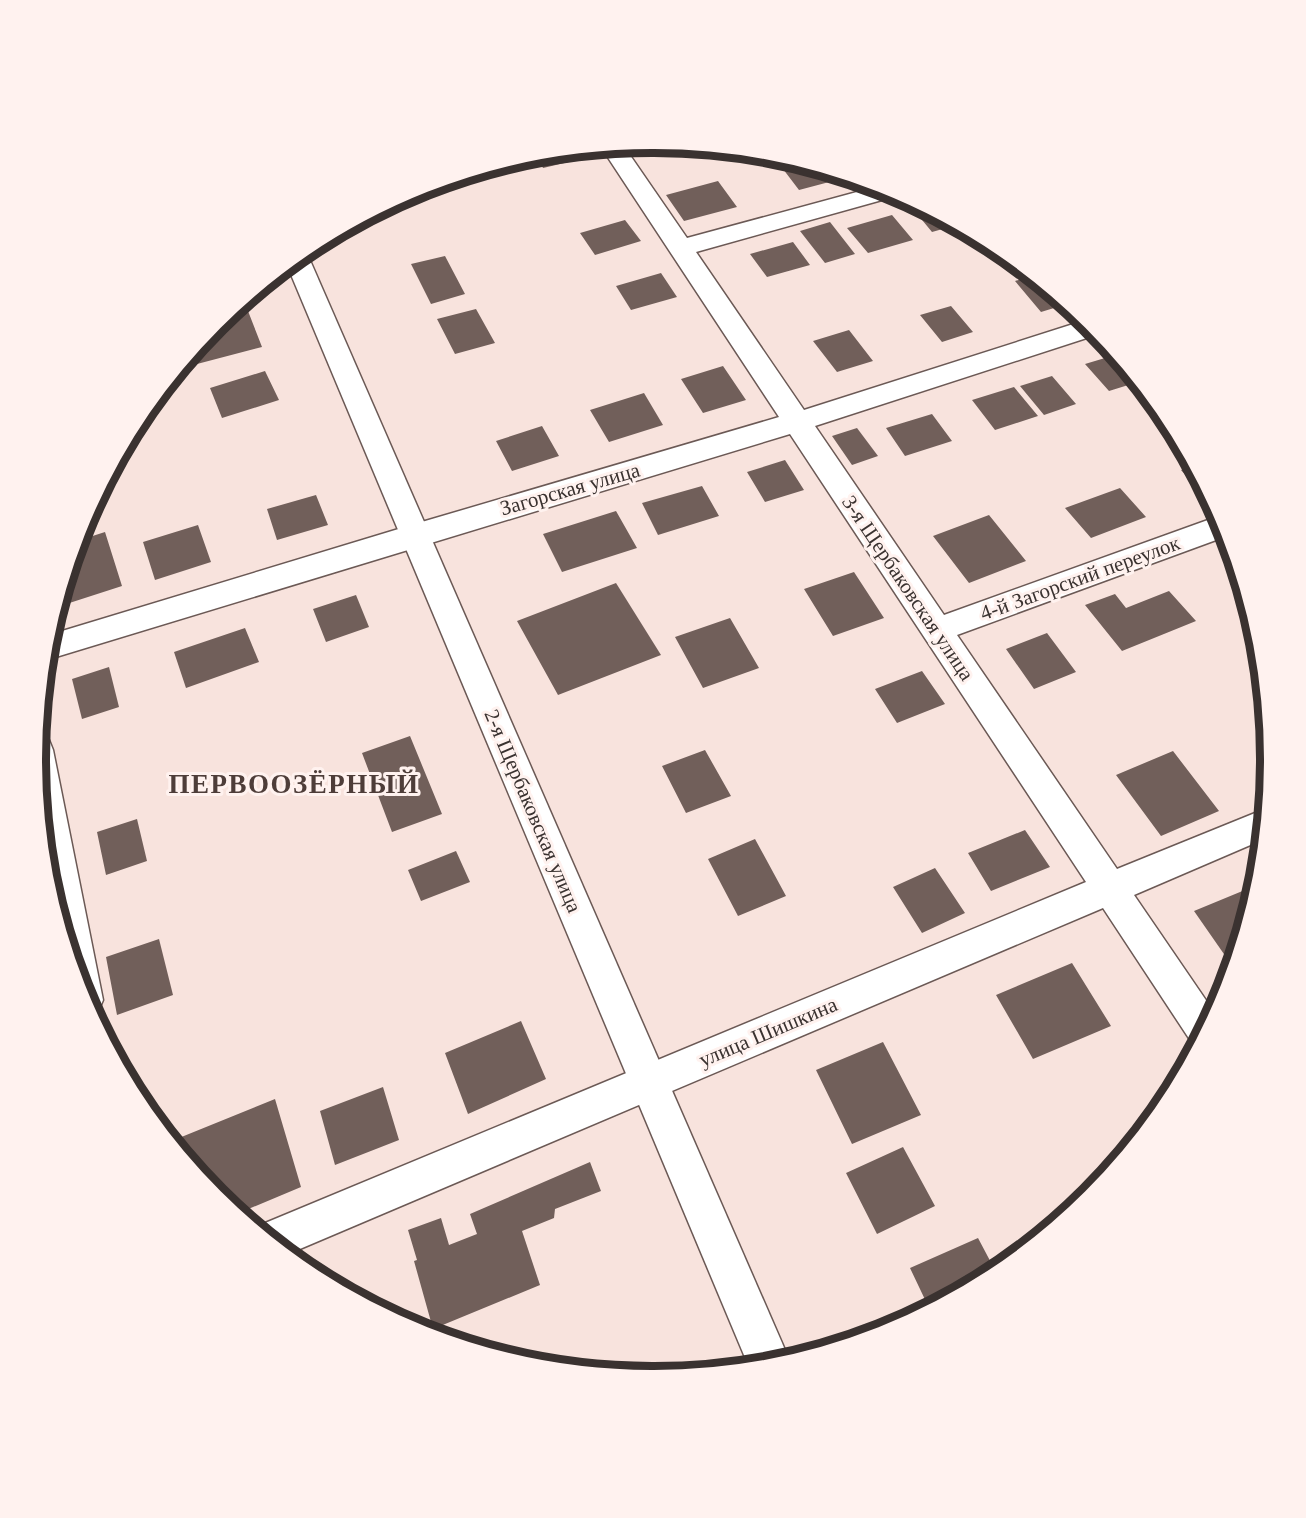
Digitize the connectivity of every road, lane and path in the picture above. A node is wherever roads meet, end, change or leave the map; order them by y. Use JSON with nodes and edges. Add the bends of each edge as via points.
{"nodes":[{"id":1,"x":617,"y":154,"type":"edge"},
{"id":2,"x":874,"y":195,"type":"edge"},
{"id":3,"x":681,"y":248,"type":"junction"},
{"id":4,"x":300,"y":267,"type":"edge"},
{"id":5,"x":1082,"y":330,"type":"edge"},
{"id":6,"x":797,"y":422,"type":"junction"},
{"id":7,"x":1214,"y":530,"type":"edge"},
{"id":8,"x":415,"y":535,"type":"junction"},
{"id":9,"x":937,"y":630,"type":"junction"},
{"id":10,"x":57,"y":645,"type":"edge"},
{"id":11,"x":1255,"y":828,"type":"edge"},
{"id":12,"x":52,"y":836,"type":"edge"},
{"id":13,"x":1110,"y":888,"type":"junction"},
{"id":14,"x":61,"y":891,"type":"edge"},
{"id":15,"x":1199,"y":1022,"type":"edge"},
{"id":16,"x":649,"y":1082,"type":"junction"},
{"id":17,"x":280,"y":1237,"type":"edge"},
{"id":18,"x":766,"y":1355,"type":"edge"}],
"edges":[{"from":1,"to":3,"type":"street","name":"3-я Щербаковская улица"},
{"from":2,"to":3,"type":"street"},
{"from":3,"to":6,"type":"street","name":"3-я Щербаковская улица"},
{"from":4,"to":8,"type":"street","name":"2-я Щербаковская улица"},
{"from":5,"to":6,"type":"street","name":"Загорская улица"},
{"from":6,"to":8,"type":"street","name":"Загорская улица"},
{"from":6,"to":9,"type":"street","name":"3-я Щербаковская улица"},
{"from":7,"to":9,"type":"street","name":"4-й Загорский переулок"},
{"from":8,"to":10,"type":"street","name":"Загорская улица"},
{"from":8,"to":16,"type":"street","name":"2-я Щербаковская улица"},
{"from":9,"to":13,"type":"street","name":"3-я Щербаковская улица"},
{"from":11,"to":13,"type":"street","name":"улица Шишкина"},
{"from":12,"to":14,"type":"street"},
{"from":13,"to":15,"type":"street","name":"3-я Щербаковская улица"},
{"from":13,"to":16,"type":"street","name":"улица Шишкина"},
{"from":16,"to":17,"type":"street","name":"улица Шишкина"},
{"from":16,"to":18,"type":"street","name":"2-я Щербаковская улица"}]}
